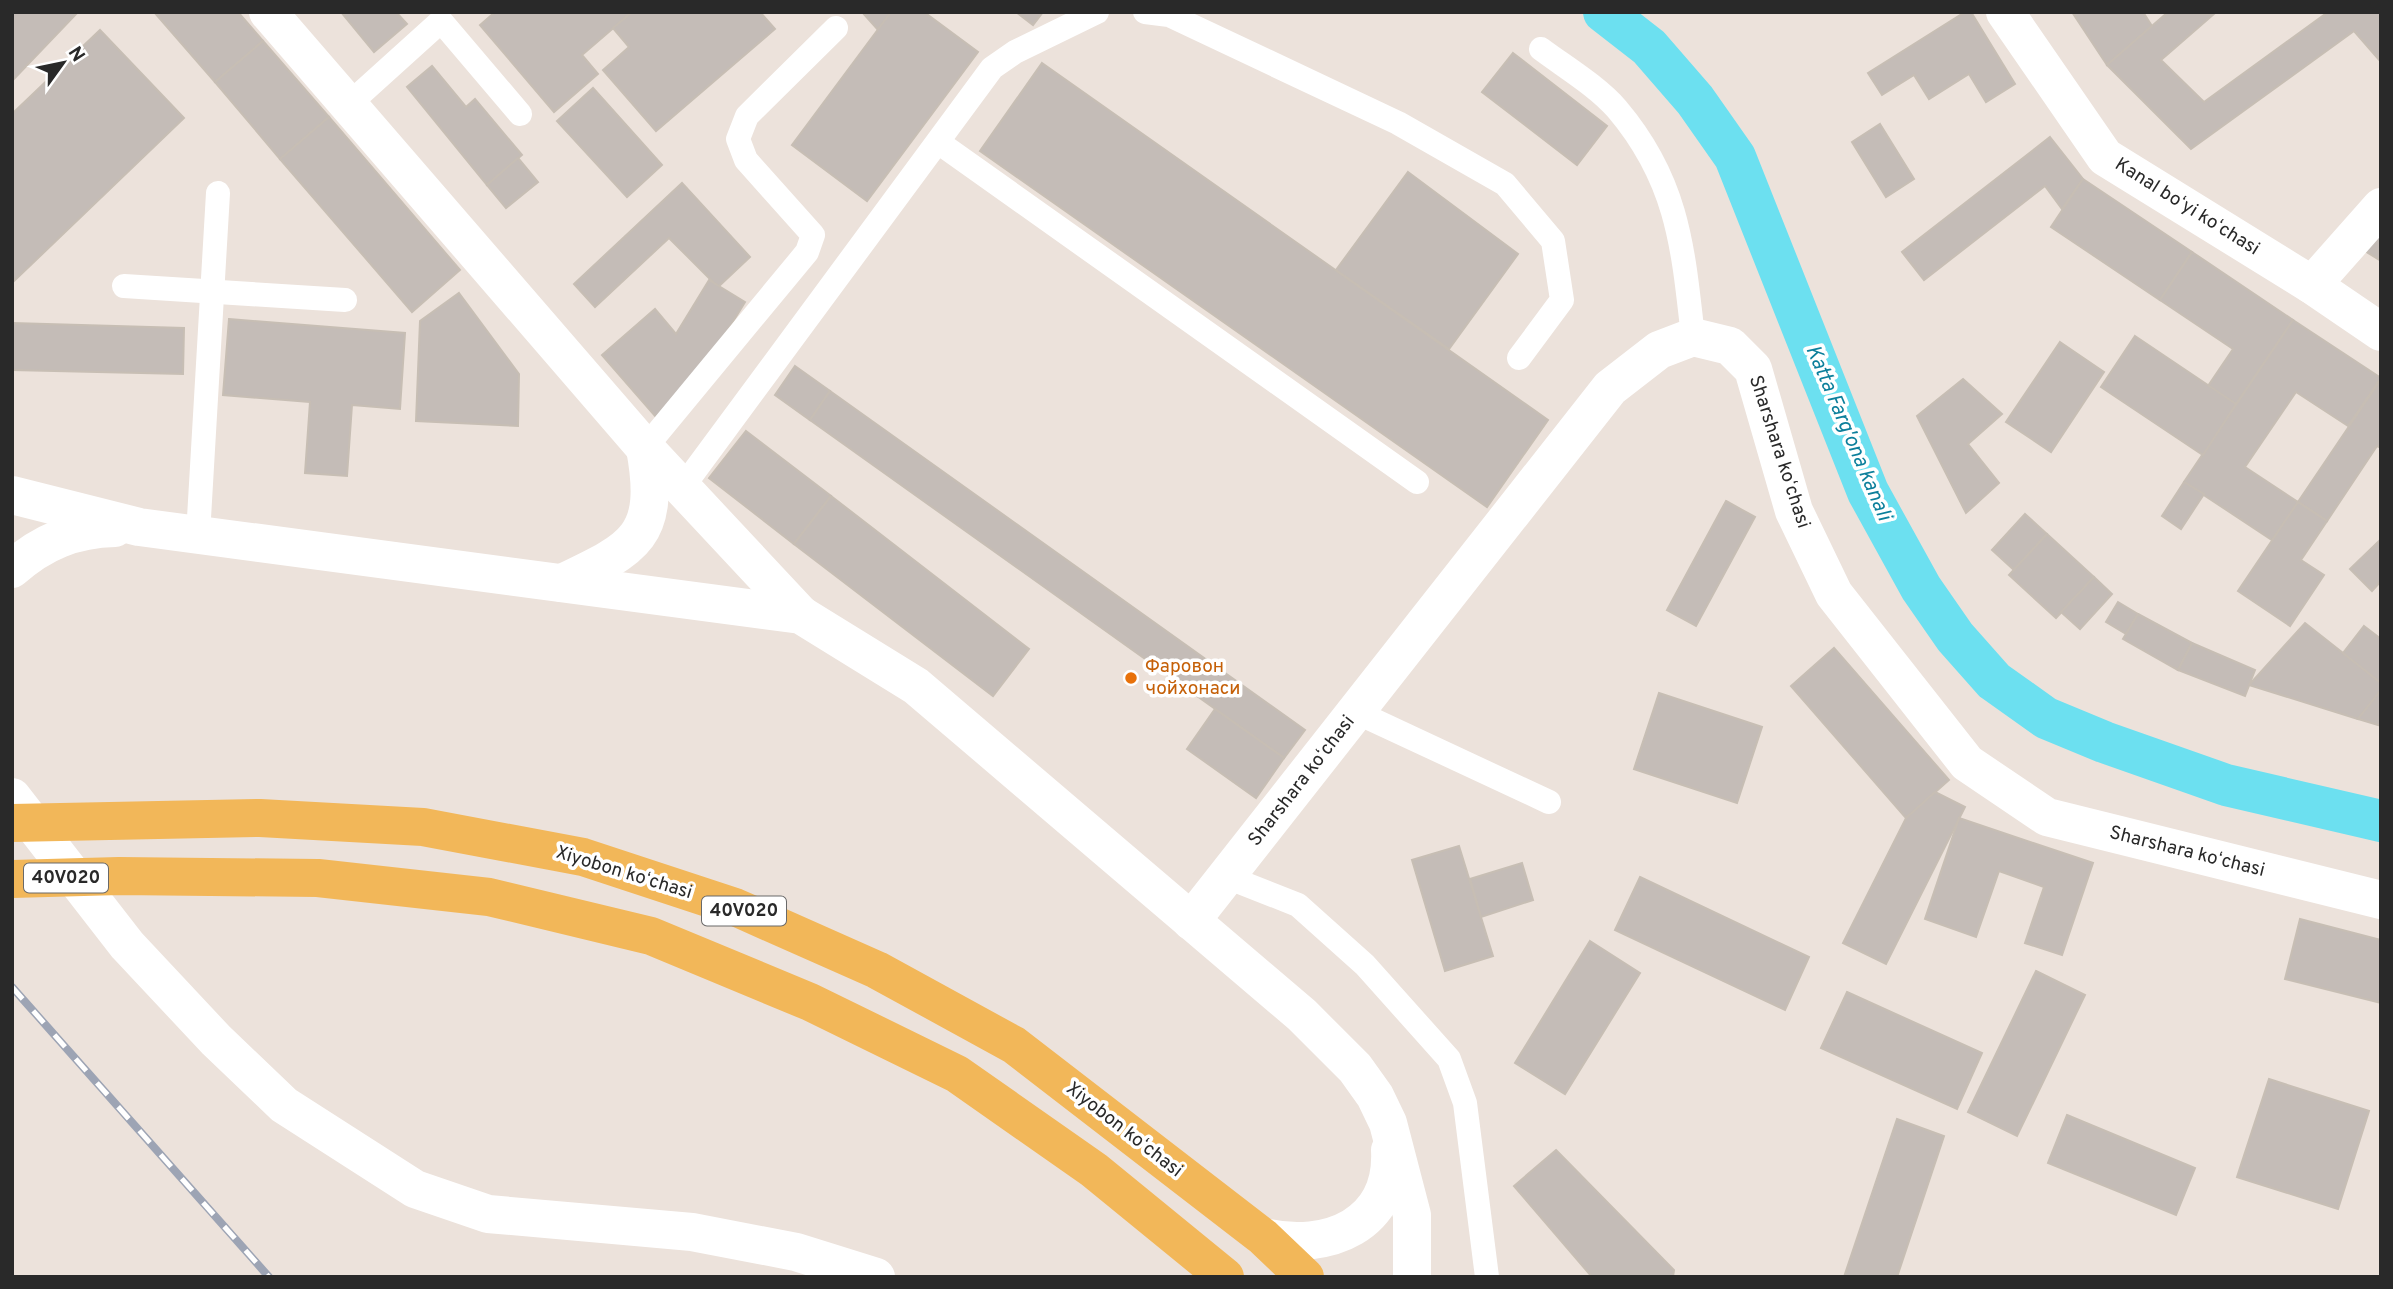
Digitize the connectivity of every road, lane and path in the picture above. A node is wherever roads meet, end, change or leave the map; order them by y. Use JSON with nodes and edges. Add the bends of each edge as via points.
{"nodes":[{"id":1,"x":268,"y":12,"type":"edge"},
{"id":2,"x":1097,"y":12,"type":"edge"},
{"id":3,"x":1145,"y":12,"type":"edge"},
{"id":4,"x":2005,"y":12,"type":"edge"},
{"id":5,"x":442,"y":15,"type":"edge"},
{"id":6,"x":836,"y":28,"type":"dead end"},
{"id":7,"x":1542,"y":48,"type":"dead end"},
{"id":8,"x":348,"y":105,"type":"junction"},
{"id":9,"x":520,"y":114,"type":"dead end"},
{"id":10,"x":938,"y":142,"type":"junction"},
{"id":11,"x":218,"y":193,"type":"dead end"},
{"id":12,"x":2381,"y":207,"type":"edge"},
{"id":13,"x":2312,"y":285,"type":"junction"},
{"id":14,"x":124,"y":286,"type":"dead end"},
{"id":15,"x":213,"y":291,"type":"junction"},
{"id":16,"x":345,"y":300,"type":"dead end"},
{"id":17,"x":2381,"y":332,"type":"edge"},
{"id":18,"x":1693,"y":337,"type":"junction"},
{"id":19,"x":1518,"y":358,"type":"dead end"},
{"id":20,"x":645,"y":448,"type":"junction"},
{"id":21,"x":1417,"y":482,"type":"dead end"},
{"id":22,"x":682,"y":488,"type":"junction"},
{"id":23,"x":12,"y":495,"type":"edge"},
{"id":24,"x":139,"y":527,"type":"junction"},
{"id":25,"x":198,"y":535,"type":"junction"},
{"id":26,"x":12,"y":569,"type":"edge"},
{"id":27,"x":562,"y":583,"type":"junction"},
{"id":28,"x":801,"y":615,"type":"junction"},
{"id":29,"x":1356,"y":712,"type":"junction"},
{"id":30,"x":12,"y":797,"type":"edge"},
{"id":31,"x":1549,"y":802,"type":"dead end"},
{"id":32,"x":12,"y":824,"type":"edge"},
{"id":33,"x":1227,"y":877,"type":"junction"},
{"id":34,"x":12,"y":879,"type":"edge"},
{"id":35,"x":2381,"y":900,"type":"edge"},
{"id":36,"x":1191,"y":921,"type":"junction"},
{"id":37,"x":1388,"y":1123,"type":"junction"},
{"id":38,"x":1263,"y":1237,"type":"junction"},
{"id":39,"x":876,"y":1277,"type":"edge"},
{"id":40,"x":1225,"y":1277,"type":"edge"},
{"id":41,"x":1305,"y":1277,"type":"edge"},
{"id":42,"x":1412,"y":1277,"type":"edge"},
{"id":43,"x":1487,"y":1277,"type":"edge"}],
"edges":[{"from":1,"to":8,"type":"street"},
{"from":2,"to":10,"type":"lane","via":[[992,68]]},
{"from":3,"to":19,"type":"lane","via":[[1169,15],[1386,118],[1505,184],[1553,241],[1562,300]]},
{"from":4,"to":13,"type":"street","name":"Kanal boʻyi koʻchasi","via":[[2105,157]]},
{"from":5,"to":8,"type":"lane"},
{"from":5,"to":9,"type":"lane"},
{"from":6,"to":20,"type":"lane","via":[[747,116],[738,139],[746,159],[813,234],[807,252]]},
{"from":7,"to":18,"type":"lane","via":[[1616,107],[1662,174],[1683,247]]},
{"from":8,"to":20,"type":"street"},
{"from":10,"to":21,"type":"lane"},
{"from":10,"to":22,"type":"lane"},
{"from":11,"to":15,"type":"lane"},
{"from":12,"to":13,"type":"street"},
{"from":13,"to":17,"type":"street","name":"Kanal boʻyi koʻchasi"},
{"from":14,"to":15,"type":"lane"},
{"from":15,"to":16,"type":"lane"},
{"from":15,"to":25,"type":"lane"},
{"from":18,"to":29,"type":"street","name":"Sharshara koʻchasi","via":[[1659,350],[1610,388]]},
{"from":18,"to":35,"type":"street","name":"Sharshara koʻchasi","via":[[1730,346],[1753,369],[1794,511],[1834,594],[1966,763],[2047,817]]},
{"from":20,"to":22,"type":"street"},
{"from":20,"to":27,"type":"street","via":[[652,487],[644,529],[614,559]]},
{"from":22,"to":28,"type":"street"},
{"from":23,"to":24,"type":"street"},
{"from":24,"to":25,"type":"street"},
{"from":24,"to":26,"type":"street","via":[[62,535]]},
{"from":25,"to":27,"type":"street"},
{"from":27,"to":28,"type":"street"},
{"from":28,"to":36,"type":"street","via":[[916,687]]},
{"from":29,"to":31,"type":"lane"},
{"from":29,"to":33,"type":"street","name":"Sharshara koʻchasi"},
{"from":30,"to":39,"type":"street","via":[[127,945],[216,1040],[284,1105],[415,1189],[488,1214],[692,1232],[796,1252]]},
{"from":32,"to":38,"type":"main road","name":"Xiyobon koʻchasi","number":"40V020","via":[[260,818],[423,827],[583,857],[735,907],[877,970],[1014,1045]]},
{"from":33,"to":36,"type":"street","name":"Sharshara koʻchasi"},
{"from":33,"to":43,"type":"lane","via":[[1298,905],[1365,965],[1449,1059],[1465,1103]]},
{"from":34,"to":40,"type":"main road","number":"40V020","via":[[318,878],[489,897],[650,936],[810,1002],[957,1074],[1094,1170]]},
{"from":36,"to":37,"type":"street","via":[[1302,1015],[1356,1068]]},
{"from":37,"to":38,"type":"street","via":[[1386,1190],[1373,1210],[1334,1237],[1287,1243]]},
{"from":37,"to":42,"type":"street","via":[[1412,1215]]},
{"from":38,"to":41,"type":"main road","name":"Xiyobon koʻchasi","number":"40V020"}]}
